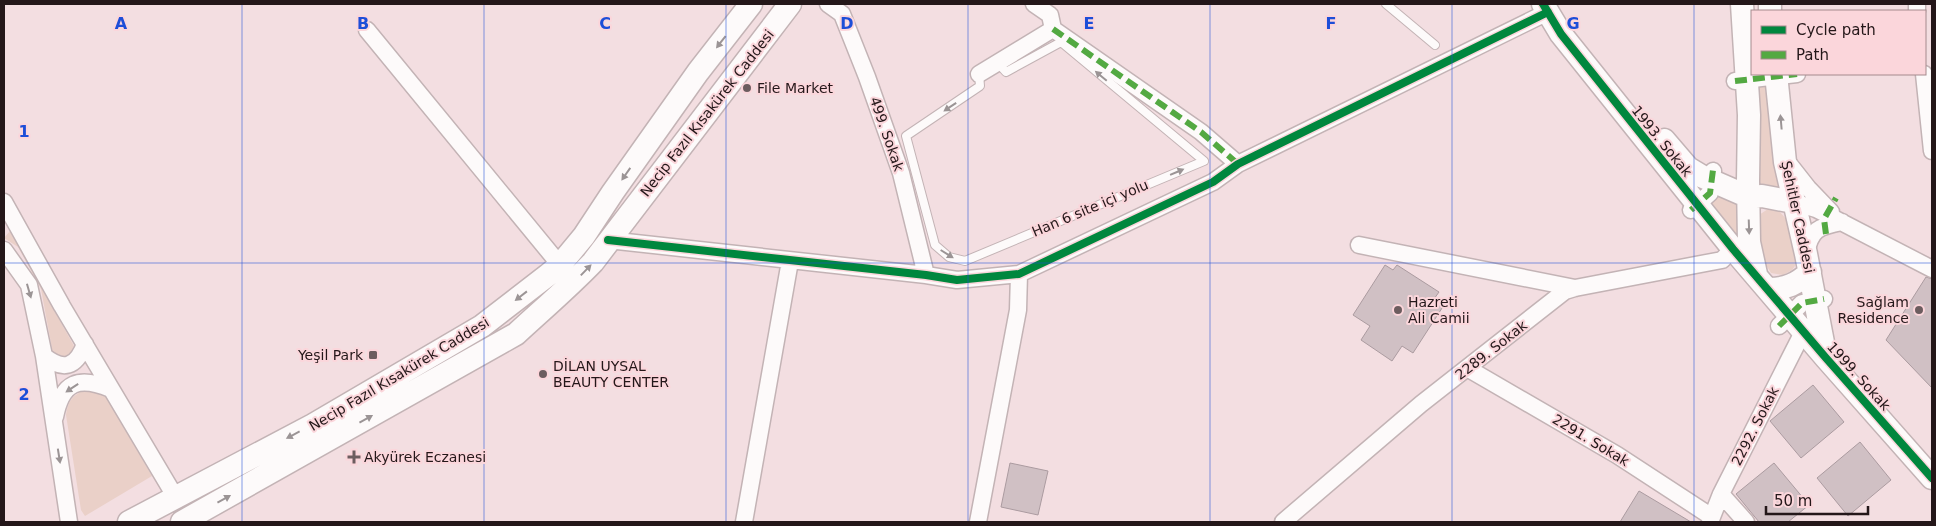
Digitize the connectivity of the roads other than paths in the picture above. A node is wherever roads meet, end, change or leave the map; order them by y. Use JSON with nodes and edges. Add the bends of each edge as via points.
{"nodes":[{"id":1,"x":751,"y":4,"type":"edge"},
{"id":2,"x":790,"y":4,"type":"edge"},
{"id":3,"x":828,"y":4,"type":"edge"},
{"id":4,"x":1034,"y":4,"type":"edge"},
{"id":5,"x":1386,"y":4,"type":"edge"},
{"id":6,"x":1742,"y":4,"type":"edge"},
{"id":7,"x":1545,"y":8,"type":"edge"},
{"id":8,"x":1051,"y":22,"type":"junction"},
{"id":9,"x":367,"y":30,"type":"dead end"},
{"id":10,"x":1435,"y":45,"type":"dead end"},
{"id":11,"x":998,"y":63,"type":"junction"},
{"id":12,"x":979,"y":74,"type":"joint"},
{"id":13,"x":1783,"y":75,"type":"edge"},
{"id":14,"x":1924,"y":75,"type":"edge"},
{"id":15,"x":1741,"y":80,"type":"junction"},
{"id":16,"x":1931,"y":130,"type":"edge"},
{"id":17,"x":1748,"y":142,"type":"junction"},
{"id":18,"x":1932,"y":151,"type":"edge"},
{"id":19,"x":1784,"y":157,"type":"junction"},
{"id":20,"x":1238,"y":164,"type":"junction"},
{"id":21,"x":1713,"y":177,"type":"junction"},
{"id":22,"x":1749,"y":197,"type":"junction"},
{"id":23,"x":4,"y":202,"type":"edge"},
{"id":24,"x":1793,"y":202,"type":"junction"},
{"id":25,"x":1694,"y":207,"type":"junction"},
{"id":26,"x":1831,"y":217,"type":"junction"},
{"id":27,"x":4,"y":228,"type":"edge"},
{"id":28,"x":584,"y":236,"type":"junction"},
{"id":29,"x":608,"y":240,"type":"junction"},
{"id":30,"x":1359,"y":245,"type":"dead end"},
{"id":31,"x":1733,"y":249,"type":"junction"},
{"id":32,"x":4,"y":250,"type":"edge"},
{"id":33,"x":790,"y":261,"type":"junction"},
{"id":34,"x":1808,"y":263,"type":"junction"},
{"id":35,"x":560,"y":265,"type":"junction"},
{"id":36,"x":1932,"y":269,"type":"edge"},
{"id":37,"x":926,"y":274,"type":"junction"},
{"id":38,"x":1019,"y":274,"type":"junction"},
{"id":39,"x":1762,"y":282,"type":"junction"},
{"id":40,"x":1575,"y":288,"type":"junction"},
{"id":41,"x":1820,"y":300,"type":"junction"},
{"id":42,"x":1791,"y":324,"type":"junction"},
{"id":43,"x":84,"y":344,"type":"junction"},
{"id":44,"x":44,"y":356,"type":"junction"},
{"id":45,"x":1826,"y":358,"type":"junction"},
{"id":46,"x":1467,"y":368,"type":"junction"},
{"id":47,"x":111,"y":389,"type":"junction"},
{"id":48,"x":54,"y":424,"type":"junction"},
{"id":49,"x":1932,"y":478,"type":"edge"},
{"id":50,"x":1721,"y":494,"type":"junction"},
{"id":51,"x":176,"y":498,"type":"junction"},
{"id":52,"x":1711,"y":520,"type":"edge"},
{"id":53,"x":187,"y":521,"type":"edge"},
{"id":54,"x":69,"y":522,"type":"edge"},
{"id":55,"x":129,"y":522,"type":"edge"},
{"id":56,"x":744,"y":522,"type":"edge"},
{"id":57,"x":978,"y":522,"type":"edge"},
{"id":58,"x":1284,"y":522,"type":"edge"},
{"id":59,"x":1746,"y":522,"type":"edge"}],
"edges":[{"from":1,"to":28,"type":"main road","name":"Necip Fazıl Kısakürek Caddesi","one_way":true,"via":[[698,72]]},
{"from":2,"to":29,"type":"main road","name":"Necip Fazıl Kısakürek Caddesi"},
{"from":3,"to":37,"type":"street","name":"499. Sokak","via":[[842,14],[882,120],[901,173]]},
{"from":4,"to":8,"type":"street"},
{"from":5,"to":10,"type":"lane"},
{"from":6,"to":15,"type":"main road"},
{"from":7,"to":20,"type":"street"},
{"from":7,"to":21,"type":"main road","name":"1993. Sokak","via":[[1576,33],[1688,168]]},
{"from":7,"to":25,"type":"main road","name":"1993. Sokak","via":[[1560,34]]},
{"from":8,"to":11,"type":"street"},
{"from":8,"to":20,"type":"street","via":[[1201,132]]},
{"from":9,"to":35,"type":"street"},
{"from":11,"to":12,"type":"street"},
{"from":12,"to":11,"type":"lane","name":"Han 6 site içi yolu","one_way":true,"via":[[980,86],[906,136],[934,245],[949,257],[964,261],[1204,161],[1061,42],[1006,72]]},
{"from":13,"to":15,"type":"street"},
{"from":19,"to":13,"type":"main road","name":"Şehitler Caddesi","one_way":true},
{"from":14,"to":16,"type":"street"},
{"from":15,"to":17,"type":"main road"},
{"from":16,"to":18,"type":"street"},
{"from":17,"to":21,"type":"main road","via":[[1740,163],[1730,172]]},
{"from":17,"to":22,"type":"main road"},
{"from":19,"to":24,"type":"main road","name":"Şehitler Caddesi"},
{"from":19,"to":26,"type":"street"},
{"from":20,"to":38,"type":"street","via":[[1213,182]]},
{"from":21,"to":22,"type":"main road","name":"1993. Sokak"},
{"from":21,"to":25,"type":"street","via":[[1710,193]]},
{"from":22,"to":24,"type":"main road"},
{"from":22,"to":39,"type":"main road","one_way":true,"via":[[1749,242]]},
{"from":23,"to":27,"type":"street","via":[[8,218]]},
{"from":23,"to":43,"type":"street"},
{"from":24,"to":26,"type":"street"},
{"from":24,"to":34,"type":"main road","name":"Şehitler Caddesi"},
{"from":25,"to":31,"type":"main road","name":"1993. Sokak"},
{"from":26,"to":34,"type":"street","via":[[1810,236]]},
{"from":26,"to":36,"type":"street"},
{"from":28,"to":29,"type":"main road"},
{"from":28,"to":35,"type":"main road","name":"Necip Fazıl Kısakürek Caddesi"},
{"from":29,"to":33,"type":"street"},
{"from":53,"to":29,"type":"main road","name":"Necip Fazıl Kısakürek Caddesi","one_way":true,"via":[[516,334],[569,287],[593,262]]},
{"from":30,"to":40,"type":"street"},
{"from":31,"to":39,"type":"main road","name":"1993. Sokak"},
{"from":31,"to":40,"type":"street","name":"2289. Sokak","via":[[1722,260]]},
{"from":32,"to":44,"type":"street","one_way":true,"via":[[29,285]]},
{"from":33,"to":37,"type":"street"},
{"from":33,"to":56,"type":"street"},
{"from":34,"to":39,"type":"main road","via":[[1801,280],[1791,286],[1781,289]]},
{"from":34,"to":41,"type":"main road","name":"Şehitler Caddesi"},
{"from":35,"to":51,"type":"main road","name":"Necip Fazıl Kısakürek Caddesi","one_way":true,"via":[[482,326],[313,425]]},
{"from":37,"to":38,"type":"street","via":[[957,280]]},
{"from":38,"to":57,"type":"street","via":[[1018,310]]},
{"from":39,"to":42,"type":"main road","name":"1999. Sokak"},
{"from":40,"to":46,"type":"street","name":"2289. Sokak","via":[[1565,291]]},
{"from":41,"to":42,"type":"street","via":[[1802,303]]},
{"from":41,"to":45,"type":"main road","name":"Şehitler Caddesi"},
{"from":42,"to":45,"type":"main road","name":"1999. Sokak"},
{"from":42,"to":50,"type":"street","name":"2292. Sokak"},
{"from":43,"to":44,"type":"street","via":[[80,357],[66,366],[55,365]]},
{"from":43,"to":47,"type":"street"},
{"from":44,"to":48,"type":"street"},
{"from":45,"to":49,"type":"main road","name":"1999. Sokak"},
{"from":46,"to":52,"type":"street","name":"2291. Sokak","via":[[1617,455]]},
{"from":46,"to":58,"type":"street","name":"2289. Sokak","via":[[1420,404]]},
{"from":47,"to":48,"type":"street","one_way":true,"via":[[94,382],[78,383],[61,397]]},
{"from":47,"to":51,"type":"street"},
{"from":48,"to":54,"type":"street","one_way":true},
{"from":50,"to":52,"type":"street","name":"2292. Sokak"},
{"from":50,"to":59,"type":"street"},
{"from":51,"to":53,"type":"main road"},
{"from":51,"to":55,"type":"main road","name":"Necip Fazıl Kısakürek Caddesi"}]}
